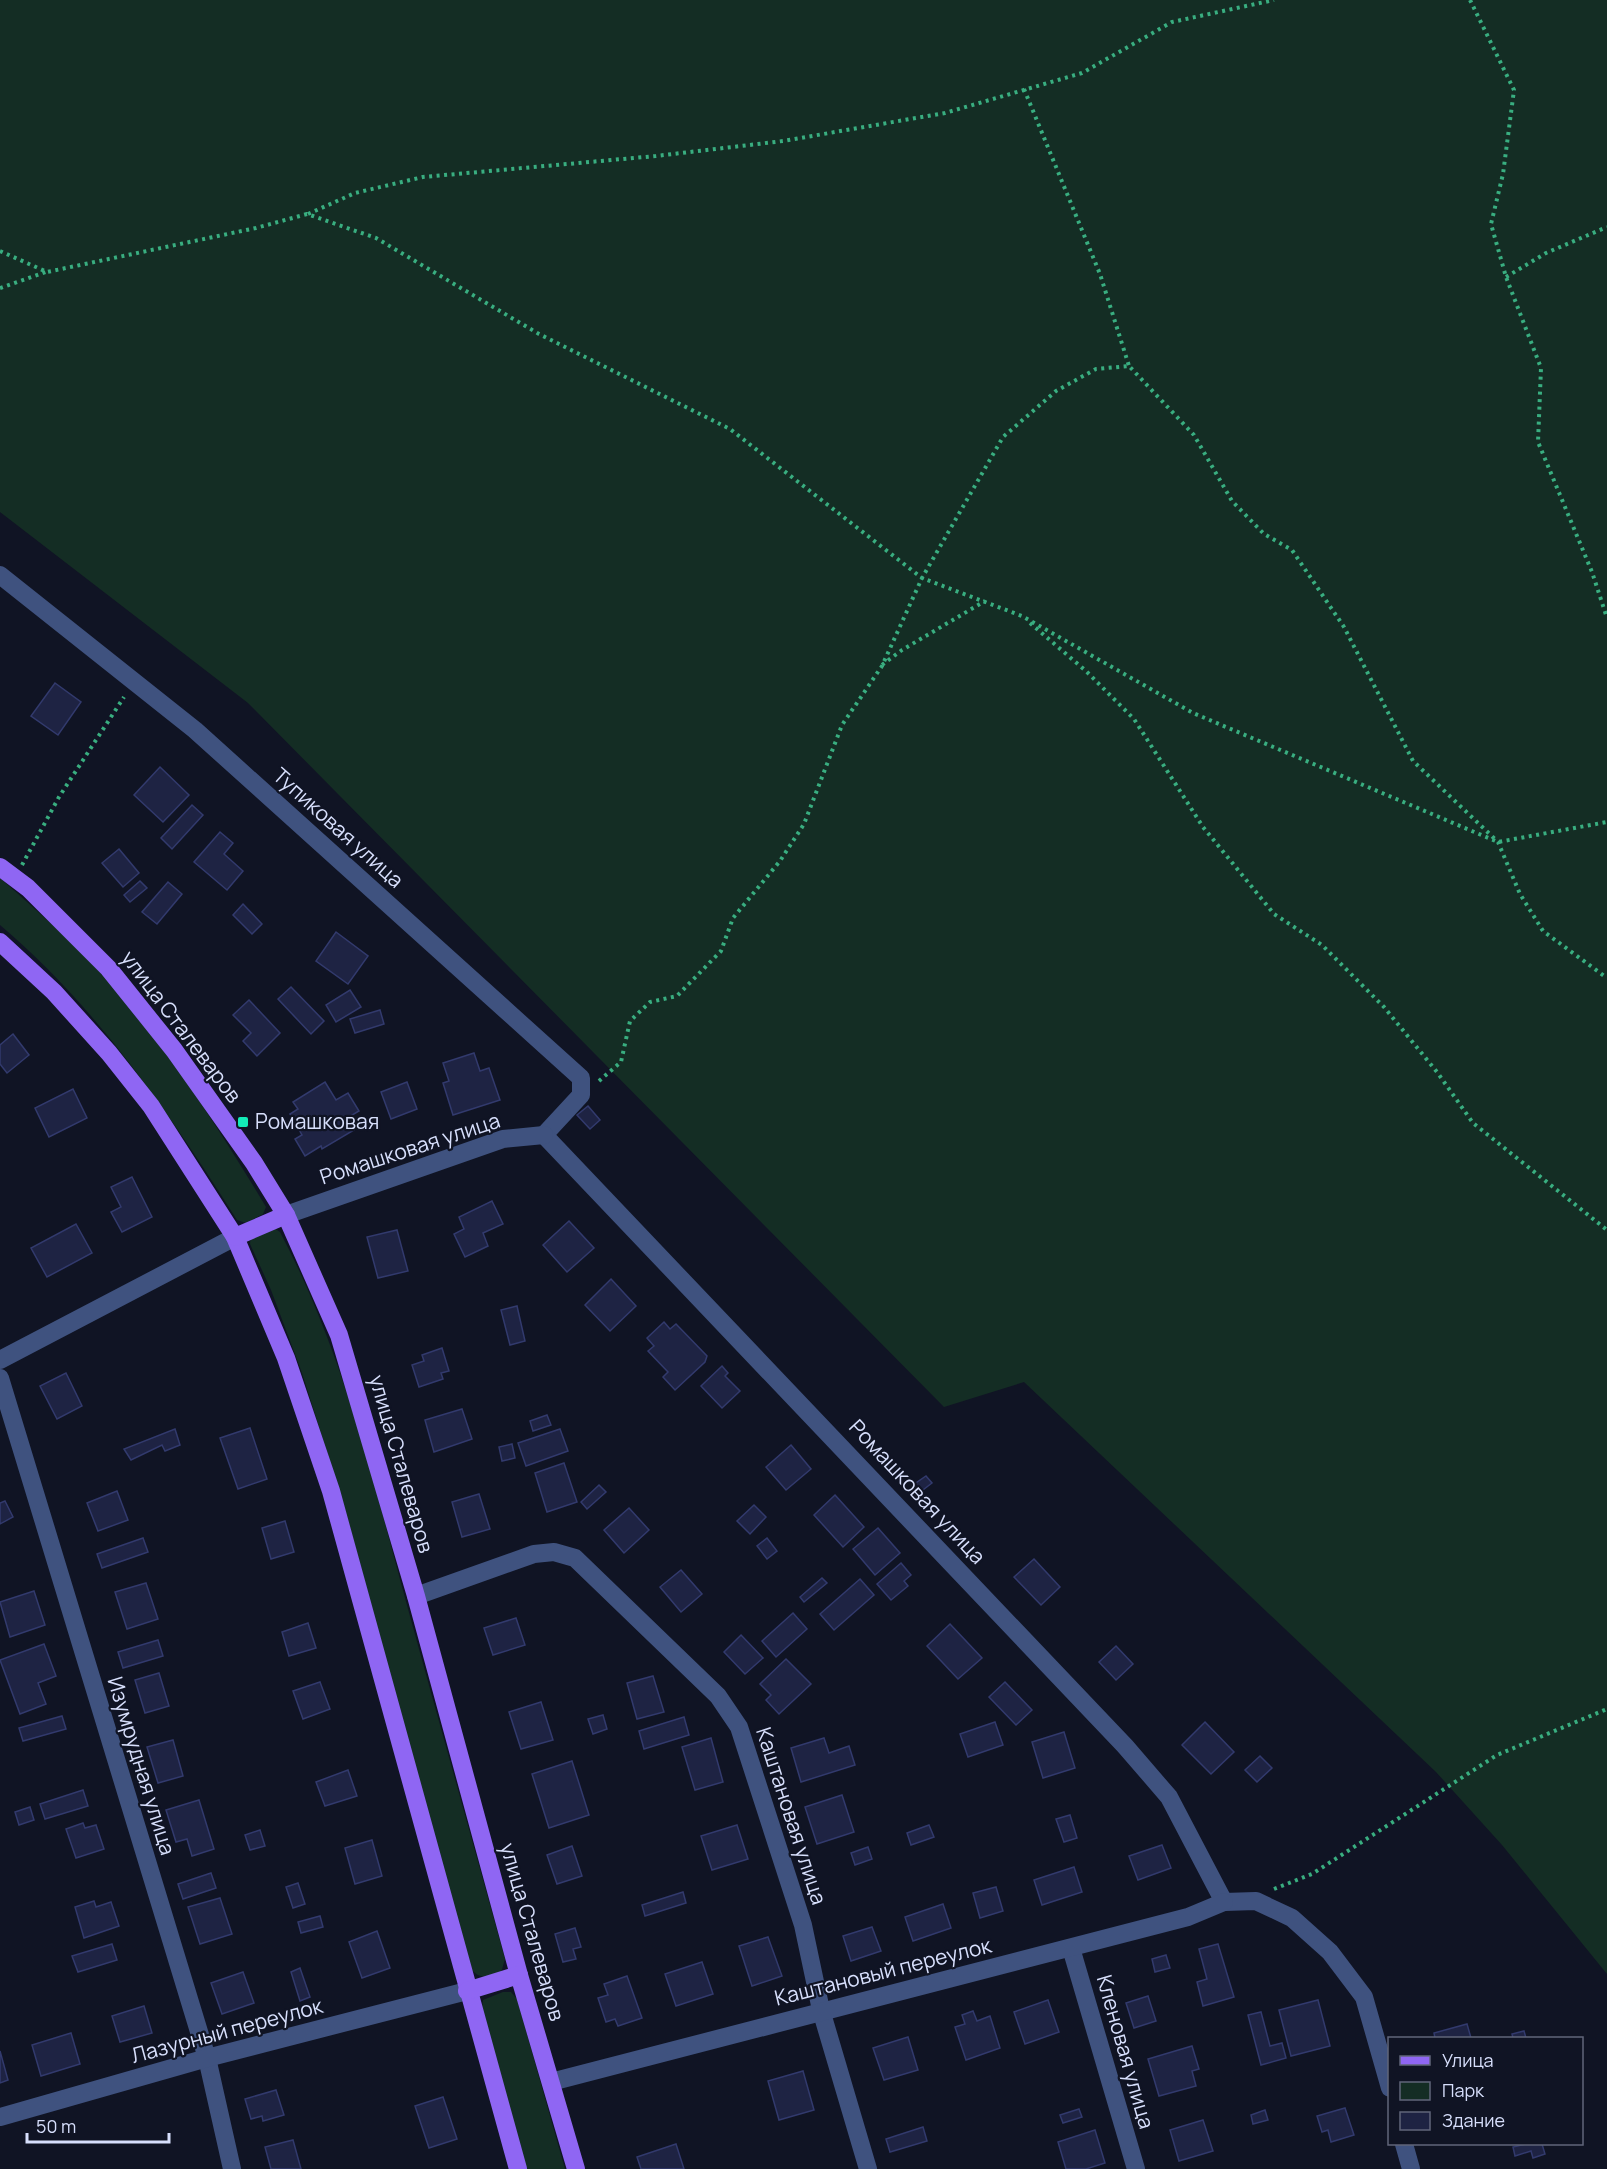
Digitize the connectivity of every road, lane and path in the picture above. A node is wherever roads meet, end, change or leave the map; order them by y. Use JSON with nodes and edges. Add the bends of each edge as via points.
{"nodes":[{"id":1,"x":1274,"y":0,"type":"edge"},
{"id":2,"x":1470,"y":0,"type":"edge"},
{"id":3,"x":1024,"y":89,"type":"junction"},
{"id":4,"x":307,"y":214,"type":"junction"},
{"id":5,"x":1607,"y":227,"type":"edge"},
{"id":6,"x":0,"y":250,"type":"edge"},
{"id":7,"x":47,"y":272,"type":"junction"},
{"id":8,"x":1506,"y":277,"type":"junction"},
{"id":9,"x":0,"y":288,"type":"edge"},
{"id":10,"x":1128,"y":366,"type":"junction"},
{"id":11,"x":0,"y":576,"type":"edge"},
{"id":12,"x":922,"y":578,"type":"junction"},
{"id":13,"x":985,"y":601,"type":"junction"},
{"id":14,"x":1022,"y":616,"type":"junction"},
{"id":15,"x":1607,"y":618,"type":"edge"},
{"id":16,"x":882,"y":666,"type":"junction"},
{"id":17,"x":134,"y":681,"type":"junction"},
{"id":18,"x":1607,"y":822,"type":"edge"},
{"id":19,"x":1498,"y":842,"type":"junction"},
{"id":20,"x":0,"y":867,"type":"edge"},
{"id":21,"x":15,"y":878,"type":"junction"},
{"id":22,"x":0,"y":942,"type":"edge"},
{"id":23,"x":1607,"y":978,"type":"edge"},
{"id":24,"x":581,"y":1095,"type":"junction"},
{"id":25,"x":544,"y":1135,"type":"junction"},
{"id":26,"x":286,"y":1215,"type":"junction"},
{"id":27,"x":1607,"y":1230,"type":"edge"},
{"id":28,"x":235,"y":1237,"type":"junction"},
{"id":29,"x":0,"y":1360,"type":"edge"},
{"id":30,"x":0,"y":1378,"type":"edge"},
{"id":31,"x":416,"y":1596,"type":"junction"},
{"id":32,"x":1607,"y":1709,"type":"edge"},
{"id":33,"x":1256,"y":1900,"type":"junction"},
{"id":34,"x":1224,"y":1902,"type":"junction"},
{"id":35,"x":1071,"y":1948,"type":"junction"},
{"id":36,"x":519,"y":1975,"type":"junction"},
{"id":37,"x":467,"y":1991,"type":"junction"},
{"id":38,"x":821,"y":2010,"type":"junction"},
{"id":39,"x":207,"y":2058,"type":"junction"},
{"id":40,"x":551,"y":2082,"type":"junction"},
{"id":41,"x":1388,"y":2084,"type":"edge"},
{"id":42,"x":0,"y":2117,"type":"edge"},
{"id":43,"x":1404,"y":2145,"type":"edge"},
{"id":44,"x":232,"y":2169,"type":"edge"},
{"id":45,"x":518,"y":2169,"type":"edge"},
{"id":46,"x":576,"y":2169,"type":"edge"},
{"id":47,"x":868,"y":2169,"type":"edge"},
{"id":48,"x":1136,"y":2169,"type":"edge"},
{"id":49,"x":1411,"y":2169,"type":"edge"}],
"edges":[{"from":1,"to":3,"type":"path","via":[[1172,22],[1082,73]]},
{"from":2,"to":8,"type":"path","via":[[1514,90],[1503,174],[1491,224]]},
{"from":3,"to":4,"type":"path","via":[[945,112],[783,141],[423,177],[355,193]]},
{"from":3,"to":10,"type":"path","via":[[1100,274]]},
{"from":4,"to":7,"type":"path"},
{"from":4,"to":12,"type":"path","via":[[376,238],[539,334],[730,429]]},
{"from":5,"to":8,"type":"path","via":[[1546,253]]},
{"from":6,"to":7,"type":"path"},
{"from":7,"to":9,"type":"path"},
{"from":8,"to":15,"type":"path","via":[[1541,368],[1538,442]]},
{"from":10,"to":12,"type":"path","via":[[1096,369],[1056,391],[1003,437]]},
{"from":10,"to":19,"type":"path","via":[[1194,435],[1232,501],[1264,534],[1292,550],[1344,627],[1413,762]]},
{"from":11,"to":17,"type":"street","name":"Тупиковая улица"},
{"from":12,"to":13,"type":"path"},
{"from":12,"to":16,"type":"path"},
{"from":13,"to":14,"type":"path"},
{"from":13,"to":16,"type":"path"},
{"from":14,"to":19,"type":"path","via":[[1193,713]]},
{"from":14,"to":27,"type":"path","via":[[1134,719],[1203,827],[1274,914],[1323,945],[1384,1007],[1473,1123]]},
{"from":16,"to":24,"type":"path","via":[[842,726],[804,824],[780,861],[733,918],[721,951],[677,996],[650,1002],[630,1021],[621,1062]]},
{"from":17,"to":21,"type":"path","via":[[59,797]]},
{"from":17,"to":24,"type":"street","name":"Тупиковая улица","via":[[195,730],[581,1078]]},
{"from":18,"to":19,"type":"path"},
{"from":19,"to":23,"type":"path","via":[[1520,894],[1543,931]]},
{"from":20,"to":21,"type":"main road","name":"улица Сталеваров"},
{"from":21,"to":26,"type":"main road","name":"улица Сталеваров","via":[[109,969],[174,1050]]},
{"from":22,"to":28,"type":"main road","via":[[54,992],[109,1053],[151,1106]]},
{"from":24,"to":25,"type":"street"},
{"from":25,"to":26,"type":"street","name":"Ромашковая улица","via":[[503,1140]]},
{"from":25,"to":34,"type":"street","name":"Ромашковая улица","via":[[1132,1755],[1169,1797]]},
{"from":26,"to":28,"type":"main road"},
{"from":26,"to":31,"type":"main road","name":"улица Сталеваров","via":[[339,1335]]},
{"from":28,"to":29,"type":"street"},
{"from":28,"to":37,"type":"main road","via":[[286,1358],[331,1491]]},
{"from":30,"to":39,"type":"street","name":"Изумрудная улица"},
{"from":31,"to":36,"type":"main road","name":"улица Сталеваров"},
{"from":31,"to":38,"type":"street","name":"Каштановая улица","via":[[534,1554],[554,1552],[575,1558],[718,1696],[739,1727],[753,1764],[803,1925]]},
{"from":32,"to":33,"type":"path","via":[[1497,1755],[1312,1874]]},
{"from":33,"to":34,"type":"street"},
{"from":33,"to":41,"type":"street","via":[[1292,1918],[1330,1952],[1364,1998]]},
{"from":34,"to":35,"type":"street","name":"Каштановый переулок","via":[[1188,1917]]},
{"from":35,"to":38,"type":"street","name":"Каштановый переулок"},
{"from":35,"to":48,"type":"street","name":"Кленовая улица"},
{"from":36,"to":37,"type":"main road"},
{"from":36,"to":40,"type":"main road","name":"улица Сталеваров"},
{"from":37,"to":39,"type":"street","name":"Лазурный переулок"},
{"from":37,"to":45,"type":"main road"},
{"from":38,"to":40,"type":"street","name":"Каштановый переулок"},
{"from":38,"to":47,"type":"street","name":"Каштановая улица"},
{"from":39,"to":42,"type":"street","name":"Лазурный переулок"},
{"from":39,"to":44,"type":"street","name":"Изумрудная улица"},
{"from":40,"to":46,"type":"main road","name":"улица Сталеваров"},
{"from":43,"to":49,"type":"street"}]}
